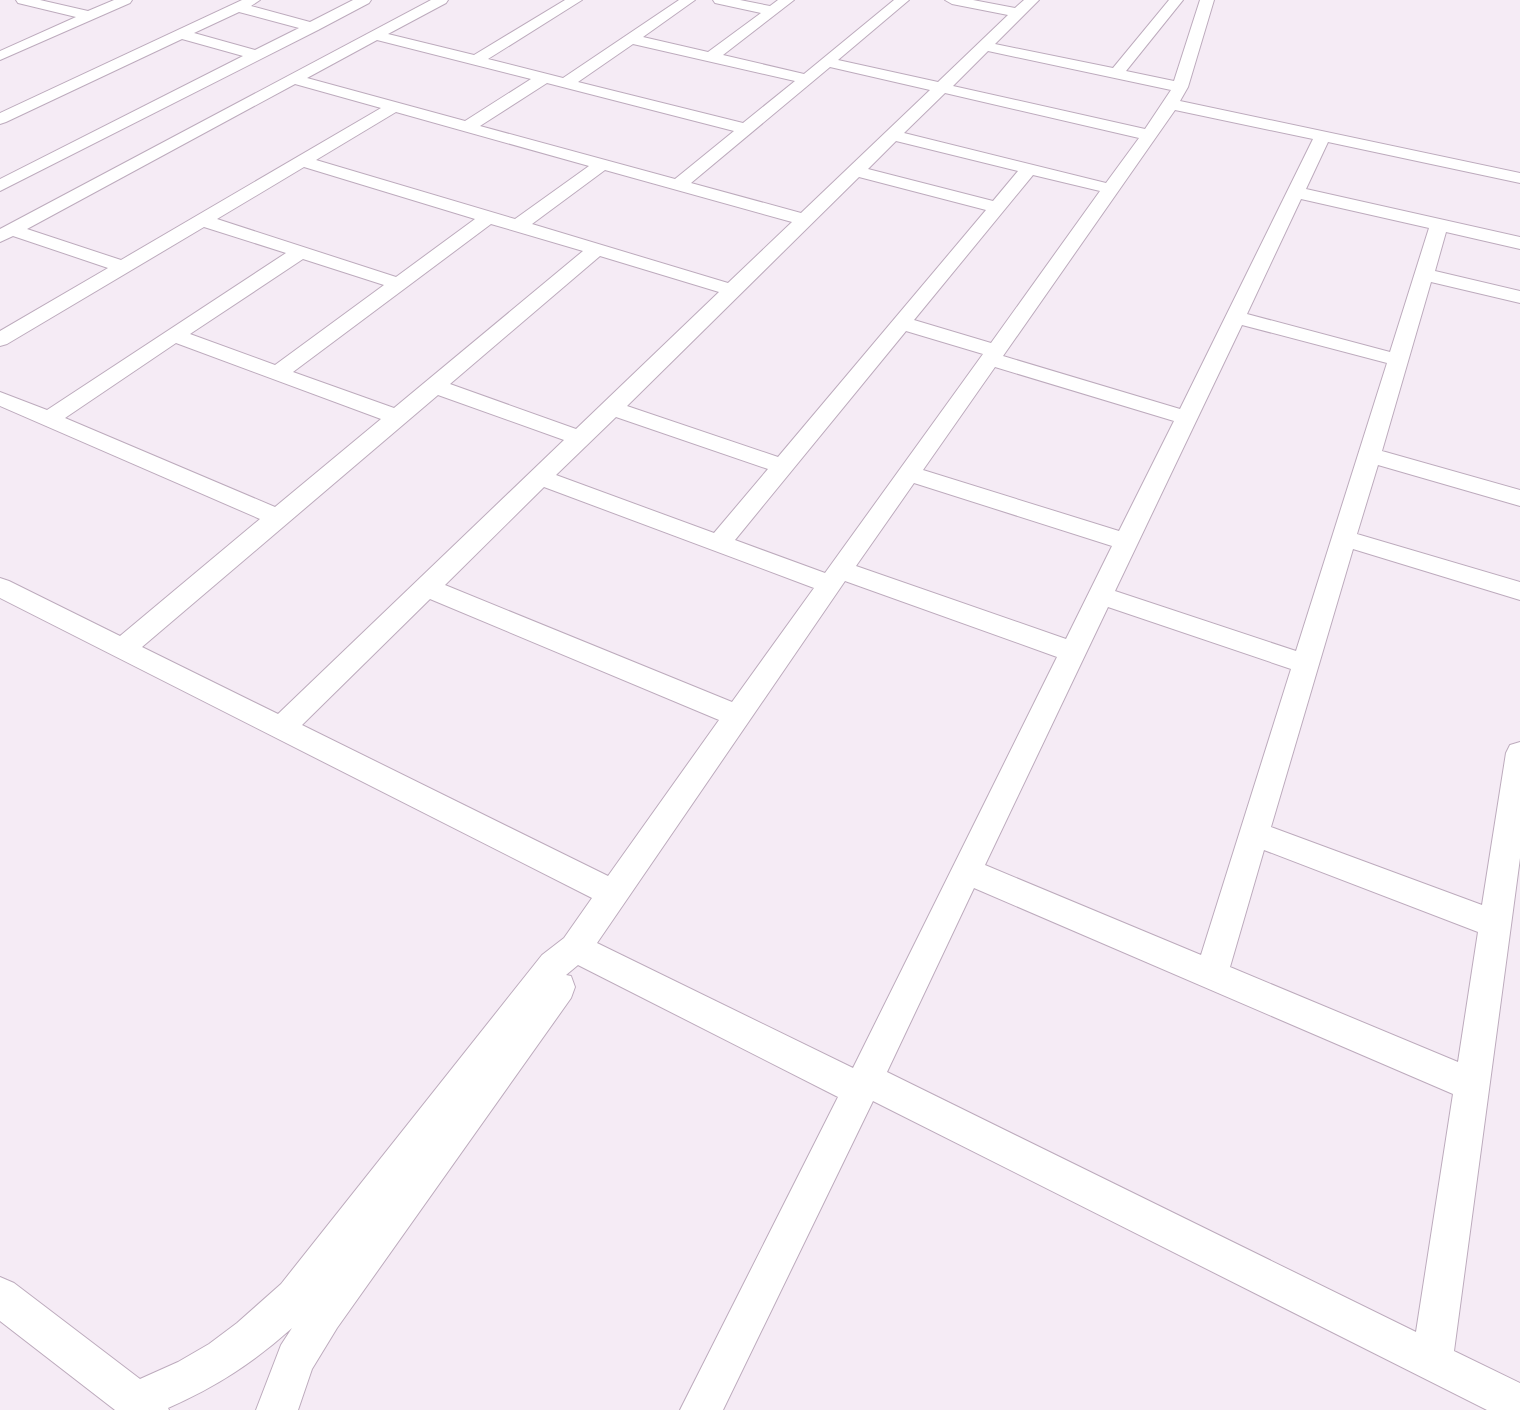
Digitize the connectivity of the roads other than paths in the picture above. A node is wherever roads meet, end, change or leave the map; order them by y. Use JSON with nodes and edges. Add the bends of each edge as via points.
{"nodes":[{"id":1,"x":24,"y":0,"type":"edge"},
{"id":2,"x":50,"y":0,"type":"edge"},
{"id":3,"x":125,"y":0,"type":"edge"},
{"id":4,"x":253,"y":0,"type":"edge"},
{"id":5,"x":364,"y":0,"type":"edge"},
{"id":6,"x":440,"y":0,"type":"edge"},
{"id":7,"x":575,"y":0,"type":"edge"},
{"id":8,"x":688,"y":0,"type":"edge"},
{"id":9,"x":720,"y":0,"type":"edge"},
{"id":10,"x":787,"y":0,"type":"edge"},
{"id":11,"x":902,"y":0,"type":"edge"},
{"id":12,"x":952,"y":0,"type":"edge"},
{"id":13,"x":1176,"y":0,"type":"edge"},
{"id":14,"x":1207,"y":0,"type":"edge"},
{"id":15,"x":1025,"y":6,"type":"edge"},
{"id":16,"x":237,"y":7,"type":"junction"},
{"id":17,"x":90,"y":9,"type":"edge"},
{"id":18,"x":772,"y":11,"type":"junction"},
{"id":19,"x":312,"y":26,"type":"junction"},
{"id":20,"x":180,"y":34,"type":"junction"},
{"id":21,"x":375,"y":35,"type":"junction"},
{"id":22,"x":632,"y":39,"type":"junction"},
{"id":23,"x":0,"y":46,"type":"edge"},
{"id":24,"x":984,"y":46,"type":"junction"},
{"id":25,"x":0,"y":56,"type":"edge"},
{"id":26,"x":711,"y":57,"type":"junction"},
{"id":27,"x":475,"y":60,"type":"junction"},
{"id":28,"x":255,"y":61,"type":"junction"},
{"id":29,"x":827,"y":62,"type":"junction"},
{"id":30,"x":1116,"y":74,"type":"junction"},
{"id":31,"x":291,"y":75,"type":"junction"},
{"id":32,"x":544,"y":78,"type":"junction"},
{"id":33,"x":807,"y":78,"type":"junction"},
{"id":34,"x":566,"y":84,"type":"junction"},
{"id":35,"x":941,"y":88,"type":"junction"},
{"id":36,"x":1176,"y":96,"type":"junction"},
{"id":37,"x":394,"y":107,"type":"junction"},
{"id":38,"x":0,"y":119,"type":"edge"},
{"id":39,"x":467,"y":127,"type":"junction"},
{"id":40,"x":746,"y":129,"type":"junction"},
{"id":41,"x":892,"y":135,"type":"junction"},
{"id":42,"x":1149,"y":135,"type":"junction"},
{"id":43,"x":1323,"y":136,"type":"junction"},
{"id":44,"x":97,"y":137,"type":"junction"},
{"id":45,"x":116,"y":142,"type":"dead end"},
{"id":46,"x":134,"y":148,"type":"dead end"},
{"id":47,"x":153,"y":154,"type":"junction"},
{"id":48,"x":301,"y":161,"type":"junction"},
{"id":49,"x":602,"y":164,"type":"junction"},
{"id":50,"x":1029,"y":169,"type":"junction"},
{"id":51,"x":855,"y":171,"type":"junction"},
{"id":52,"x":1520,"y":178,"type":"edge"},
{"id":53,"x":678,"y":185,"type":"junction"},
{"id":54,"x":0,"y":186,"type":"edge"},
{"id":55,"x":1111,"y":189,"type":"junction"},
{"id":56,"x":1295,"y":192,"type":"junction"},
{"id":57,"x":997,"y":207,"type":"junction"},
{"id":58,"x":489,"y":217,"type":"junction"},
{"id":59,"x":202,"y":220,"type":"junction"},
{"id":60,"x":805,"y":220,"type":"junction"},
{"id":61,"x":1439,"y":225,"type":"junction"},
{"id":62,"x":518,"y":226,"type":"junction"},
{"id":63,"x":6,"y":233,"type":"edge"},
{"id":64,"x":1520,"y":243,"type":"edge"},
{"id":65,"x":596,"y":250,"type":"junction"},
{"id":66,"x":301,"y":252,"type":"junction"},
{"id":67,"x":123,"y":267,"type":"junction"},
{"id":68,"x":1424,"y":274,"type":"junction"},
{"id":69,"x":399,"y":284,"type":"junction"},
{"id":70,"x":732,"y":290,"type":"junction"},
{"id":71,"x":1520,"y":297,"type":"edge"},
{"id":72,"x":1235,"y":317,"type":"junction"},
{"id":73,"x":902,"y":323,"type":"junction"},
{"id":74,"x":175,"y":336,"type":"junction"},
{"id":75,"x":0,"y":340,"type":"edge"},
{"id":76,"x":993,"y":355,"type":"junction"},
{"id":77,"x":1398,"y":360,"type":"junction"},
{"id":78,"x":278,"y":373,"type":"junction"},
{"id":79,"x":434,"y":386,"type":"junction"},
{"id":80,"x":0,"y":398,"type":"edge"},
{"id":81,"x":611,"y":408,"type":"junction"},
{"id":82,"x":397,"y":417,"type":"junction"},
{"id":83,"x":1186,"y":418,"type":"junction"},
{"id":84,"x":48,"y":419,"type":"junction"},
{"id":85,"x":580,"y":438,"type":"junction"},
{"id":86,"x":1369,"y":455,"type":"junction"},
{"id":87,"x":783,"y":466,"type":"junction"},
{"id":88,"x":908,"y":474,"type":"junction"},
{"id":89,"x":539,"y":478,"type":"junction"},
{"id":90,"x":1520,"y":498,"type":"edge"},
{"id":91,"x":278,"y":518,"type":"junction"},
{"id":92,"x":1344,"y":538,"type":"junction"},
{"id":93,"x":1126,"y":542,"type":"junction"},
{"id":94,"x":720,"y":543,"type":"junction"},
{"id":95,"x":835,"y":577,"type":"junction"},
{"id":96,"x":0,"y":587,"type":"edge"},
{"id":97,"x":426,"y":587,"type":"junction"},
{"id":98,"x":1520,"y":591,"type":"edge"},
{"id":99,"x":1100,"y":596,"type":"junction"},
{"id":100,"x":122,"y":648,"type":"junction"},
{"id":101,"x":1073,"y":652,"type":"junction"},
{"id":102,"x":1306,"y":664,"type":"junction"},
{"id":103,"x":737,"y":716,"type":"junction"},
{"id":104,"x":281,"y":728,"type":"junction"},
{"id":105,"x":1520,"y":753,"type":"edge"},
{"id":106,"x":1254,"y":833,"type":"junction"},
{"id":107,"x":967,"y":871,"type":"junction"},
{"id":108,"x":612,"y":894,"type":"junction"},
{"id":109,"x":1495,"y":924,"type":"junction"},
{"id":110,"x":575,"y":948,"type":"junction"},
{"id":111,"x":1212,"y":975,"type":"junction"},
{"id":112,"x":863,"y":1085,"type":"junction"},
{"id":113,"x":1472,"y":1085,"type":"junction"},
{"id":114,"x":0,"y":1297,"type":"edge"},
{"id":115,"x":309,"y":1306,"type":"junction"},
{"id":116,"x":1432,"y":1361,"type":"junction"},
{"id":117,"x":142,"y":1405,"type":"edge"},
{"id":118,"x":1520,"y":1405,"type":"edge"},
{"id":119,"x":277,"y":1410,"type":"edge"},
{"id":120,"x":700,"y":1410,"type":"edge"}],
"edges":[{"from":1,"to":17,"type":"street"},
{"from":2,"to":17,"type":"street"},
{"from":3,"to":17,"type":"street"},
{"from":4,"to":16,"type":"street"},
{"from":5,"to":19,"type":"street"},
{"from":6,"to":21,"type":"street"},
{"from":7,"to":27,"type":"street"},
{"from":8,"to":22,"type":"street"},
{"from":9,"to":18,"type":"street"},
{"from":10,"to":18,"type":"street"},
{"from":11,"to":29,"type":"street"},
{"from":12,"to":15,"type":"street"},
{"from":13,"to":30,"type":"street"},
{"from":14,"to":36,"type":"street"},
{"from":15,"to":24,"type":"street"},
{"from":16,"to":19,"type":"street"},
{"from":16,"to":20,"type":"street"},
{"from":17,"to":23,"type":"street"},
{"from":17,"to":25,"type":"street"},
{"from":18,"to":26,"type":"street"},
{"from":19,"to":28,"type":"street"},
{"from":20,"to":28,"type":"street"},
{"from":20,"to":38,"type":"street"},
{"from":21,"to":27,"type":"street"},
{"from":21,"to":31,"type":"street"},
{"from":22,"to":26,"type":"street"},
{"from":22,"to":34,"type":"street"},
{"from":24,"to":30,"type":"street"},
{"from":24,"to":35,"type":"street"},
{"from":26,"to":33,"type":"street"},
{"from":27,"to":32,"type":"street"},
{"from":28,"to":44,"type":"street"},
{"from":29,"to":33,"type":"street"},
{"from":29,"to":35,"type":"street"},
{"from":30,"to":36,"type":"street"},
{"from":31,"to":37,"type":"street"},
{"from":31,"to":47,"type":"street"},
{"from":32,"to":34,"type":"street"},
{"from":32,"to":39,"type":"street"},
{"from":33,"to":40,"type":"street"},
{"from":34,"to":40,"type":"street"},
{"from":35,"to":41,"type":"street"},
{"from":35,"to":42,"type":"street"},
{"from":36,"to":42,"type":"street"},
{"from":36,"to":43,"type":"street"},
{"from":37,"to":39,"type":"street"},
{"from":37,"to":48,"type":"street"},
{"from":39,"to":49,"type":"street"},
{"from":40,"to":53,"type":"street"},
{"from":41,"to":50,"type":"street"},
{"from":41,"to":51,"type":"street"},
{"from":42,"to":55,"type":"street"},
{"from":43,"to":52,"type":"street"},
{"from":43,"to":56,"type":"street"},
{"from":44,"to":45,"type":"street"},
{"from":44,"to":54,"type":"street"},
{"from":46,"to":47,"type":"street"},
{"from":47,"to":63,"type":"street"},
{"from":48,"to":58,"type":"street"},
{"from":48,"to":59,"type":"street"},
{"from":49,"to":53,"type":"street"},
{"from":49,"to":62,"type":"street"},
{"from":50,"to":55,"type":"street"},
{"from":50,"to":57,"type":"street"},
{"from":51,"to":57,"type":"street"},
{"from":51,"to":60,"type":"street"},
{"from":53,"to":60,"type":"street"},
{"from":55,"to":76,"type":"street"},
{"from":56,"to":61,"type":"street"},
{"from":56,"to":72,"type":"street"},
{"from":57,"to":73,"type":"street"},
{"from":58,"to":62,"type":"street"},
{"from":58,"to":69,"type":"street"},
{"from":59,"to":66,"type":"street"},
{"from":59,"to":67,"type":"street"},
{"from":60,"to":70,"type":"street"},
{"from":61,"to":64,"type":"street"},
{"from":61,"to":68,"type":"street"},
{"from":62,"to":65,"type":"street"},
{"from":63,"to":67,"type":"street"},
{"from":65,"to":70,"type":"street"},
{"from":65,"to":79,"type":"street"},
{"from":66,"to":69,"type":"street"},
{"from":66,"to":74,"type":"street"},
{"from":67,"to":75,"type":"street"},
{"from":68,"to":71,"type":"street"},
{"from":68,"to":77,"type":"street"},
{"from":69,"to":78,"type":"street"},
{"from":70,"to":81,"type":"street"},
{"from":72,"to":77,"type":"street"},
{"from":72,"to":83,"type":"street"},
{"from":73,"to":76,"type":"street"},
{"from":73,"to":87,"type":"street"},
{"from":74,"to":78,"type":"street"},
{"from":74,"to":84,"type":"street"},
{"from":76,"to":83,"type":"street"},
{"from":76,"to":88,"type":"street"},
{"from":77,"to":86,"type":"street"},
{"from":78,"to":82,"type":"street"},
{"from":79,"to":82,"type":"street"},
{"from":79,"to":85,"type":"street"},
{"from":80,"to":84,"type":"street"},
{"from":81,"to":85,"type":"street"},
{"from":81,"to":87,"type":"street"},
{"from":82,"to":91,"type":"street"},
{"from":83,"to":93,"type":"street"},
{"from":84,"to":91,"type":"street"},
{"from":85,"to":89,"type":"street"},
{"from":86,"to":90,"type":"street"},
{"from":86,"to":92,"type":"street"},
{"from":87,"to":94,"type":"street"},
{"from":88,"to":93,"type":"street"},
{"from":88,"to":95,"type":"street"},
{"from":89,"to":94,"type":"street"},
{"from":89,"to":97,"type":"street"},
{"from":91,"to":100,"type":"street"},
{"from":92,"to":98,"type":"street"},
{"from":92,"to":102,"type":"street"},
{"from":93,"to":99,"type":"street"},
{"from":94,"to":95,"type":"street"},
{"from":95,"to":101,"type":"street"},
{"from":95,"to":103,"type":"street"},
{"from":96,"to":100,"type":"street"},
{"from":97,"to":103,"type":"street"},
{"from":97,"to":104,"type":"street"},
{"from":99,"to":101,"type":"street"},
{"from":99,"to":102,"type":"street"},
{"from":100,"to":104,"type":"street"},
{"from":101,"to":107,"type":"street"},
{"from":102,"to":106,"type":"street"},
{"from":103,"to":108,"type":"street"},
{"from":104,"to":108,"type":"street"},
{"from":105,"to":109,"type":"street"},
{"from":106,"to":109,"type":"street"},
{"from":106,"to":111,"type":"street"},
{"from":107,"to":111,"type":"street"},
{"from":107,"to":112,"type":"street"},
{"from":108,"to":110,"type":"street"},
{"from":109,"to":113,"type":"street"},
{"from":110,"to":112,"type":"street"},
{"from":110,"to":115,"type":"street","via":[[554,965]]},
{"from":111,"to":113,"type":"street"},
{"from":112,"to":116,"type":"street"},
{"from":112,"to":120,"type":"street"},
{"from":113,"to":116,"type":"street"},
{"from":114,"to":117,"type":"street"},
{"from":115,"to":117,"type":"street","via":[[260,1330],[222,1359]]},
{"from":115,"to":119,"type":"street"},
{"from":116,"to":118,"type":"street"}]}
